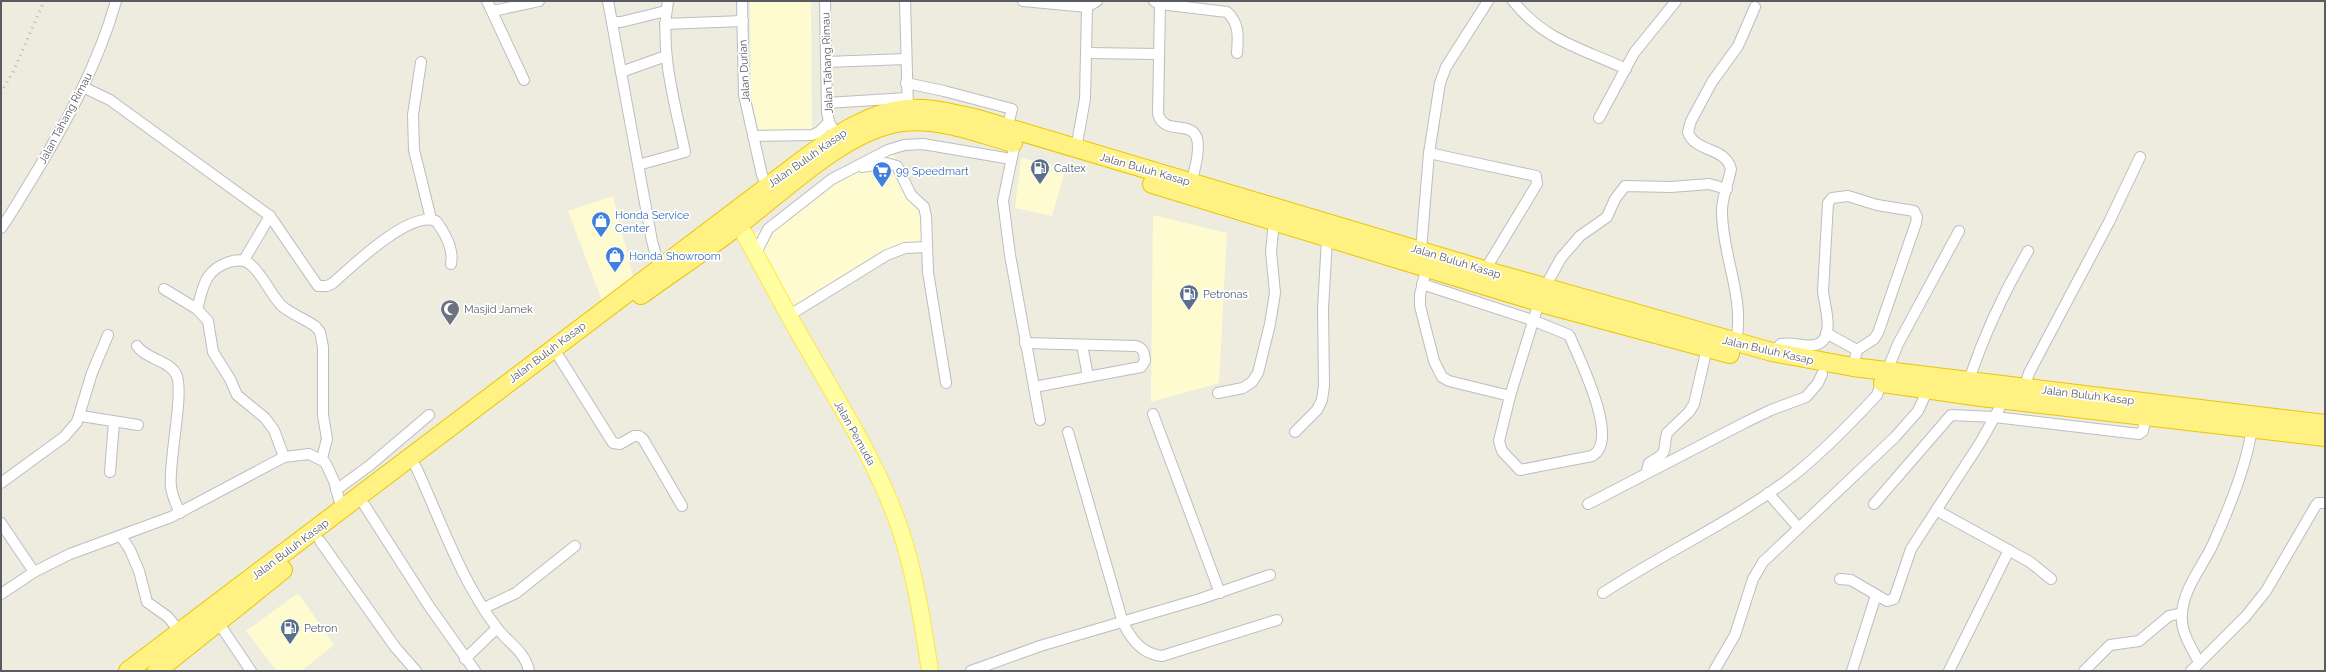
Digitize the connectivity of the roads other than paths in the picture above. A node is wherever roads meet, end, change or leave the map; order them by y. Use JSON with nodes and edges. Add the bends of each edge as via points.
{"nodes":[{"id":1,"x":116,"y":1,"type":"edge"},
{"id":2,"x":487,"y":1,"type":"edge"},
{"id":3,"x":540,"y":1,"type":"edge"},
{"id":4,"x":608,"y":1,"type":"edge"},
{"id":5,"x":742,"y":1,"type":"edge"},
{"id":6,"x":825,"y":1,"type":"edge"},
{"id":7,"x":905,"y":1,"type":"edge"},
{"id":8,"x":1023,"y":1,"type":"edge"},
{"id":9,"x":1098,"y":1,"type":"edge"},
{"id":10,"x":1488,"y":1,"type":"edge"},
{"id":11,"x":1512,"y":1,"type":"edge"},
{"id":12,"x":1676,"y":1,"type":"edge"},
{"id":13,"x":1157,"y":2,"type":"edge"},
{"id":14,"x":667,"y":6,"type":"edge"},
{"id":15,"x":1754,"y":7,"type":"dead end"},
{"id":16,"x":1087,"y":8,"type":"junction"},
{"id":17,"x":493,"y":11,"type":"junction"},
{"id":18,"x":743,"y":21,"type":"junction"},
{"id":19,"x":612,"y":22,"type":"junction"},
{"id":20,"x":665,"y":24,"type":"junction"},
{"id":21,"x":1087,"y":53,"type":"junction"},
{"id":22,"x":1237,"y":53,"type":"dead end"},
{"id":23,"x":1159,"y":54,"type":"junction"},
{"id":24,"x":666,"y":56,"type":"junction"},
{"id":25,"x":906,"y":59,"type":"junction"},
{"id":26,"x":421,"y":62,"type":"dead end"},
{"id":27,"x":826,"y":62,"type":"junction"},
{"id":28,"x":1626,"y":69,"type":"junction"},
{"id":29,"x":621,"y":72,"type":"junction"},
{"id":30,"x":524,"y":80,"type":"dead end"},
{"id":31,"x":906,"y":83,"type":"junction"},
{"id":32,"x":83,"y":87,"type":"junction"},
{"id":33,"x":827,"y":103,"type":"junction"},
{"id":34,"x":907,"y":103,"type":"junction"},
{"id":35,"x":1599,"y":118,"type":"dead end"},
{"id":36,"x":836,"y":135,"type":"junction"},
{"id":37,"x":753,"y":136,"type":"junction"},
{"id":38,"x":1011,"y":144,"type":"junction"},
{"id":39,"x":1076,"y":149,"type":"junction"},
{"id":40,"x":1429,"y":153,"type":"junction"},
{"id":41,"x":2140,"y":157,"type":"dead end"},
{"id":42,"x":638,"y":165,"type":"junction"},
{"id":43,"x":853,"y":169,"type":"junction"},
{"id":44,"x":1191,"y":183,"type":"junction"},
{"id":45,"x":767,"y":186,"type":"junction"},
{"id":46,"x":1726,"y":189,"type":"junction"},
{"id":47,"x":270,"y":216,"type":"junction"},
{"id":48,"x":431,"y":219,"type":"junction"},
{"id":49,"x":736,"y":219,"type":"junction"},
{"id":50,"x":1274,"y":222,"type":"junction"},
{"id":51,"x":1,"y":228,"type":"edge"},
{"id":52,"x":1959,"y":231,"type":"dead end"},
{"id":53,"x":1327,"y":239,"type":"junction"},
{"id":54,"x":926,"y":247,"type":"junction"},
{"id":55,"x":1421,"y":250,"type":"junction"},
{"id":56,"x":2028,"y":251,"type":"dead end"},
{"id":57,"x":755,"y":255,"type":"junction"},
{"id":58,"x":244,"y":260,"type":"junction"},
{"id":59,"x":451,"y":264,"type":"dead end"},
{"id":60,"x":659,"y":266,"type":"junction"},
{"id":61,"x":1485,"y":270,"type":"junction"},
{"id":62,"x":1425,"y":276,"type":"junction"},
{"id":63,"x":1518,"y":288,"type":"junction"},
{"id":64,"x":164,"y":289,"type":"dead end"},
{"id":65,"x":1547,"y":296,"type":"junction"},
{"id":66,"x":197,"y":309,"type":"junction"},
{"id":67,"x":788,"y":316,"type":"junction"},
{"id":68,"x":1532,"y":320,"type":"junction"},
{"id":69,"x":1826,"y":334,"type":"junction"},
{"id":70,"x":108,"y":335,"type":"dead end"},
{"id":71,"x":1025,"y":342,"type":"junction"},
{"id":72,"x":1736,"y":343,"type":"junction"},
{"id":73,"x":1082,"y":345,"type":"junction"},
{"id":74,"x":137,"y":346,"type":"dead end"},
{"id":75,"x":1706,"y":348,"type":"junction"},
{"id":76,"x":1857,"y":350,"type":"junction"},
{"id":77,"x":1772,"y":352,"type":"junction"},
{"id":78,"x":559,"y":357,"type":"junction"},
{"id":79,"x":1853,"y":367,"type":"junction"},
{"id":80,"x":1822,"y":374,"type":"junction"},
{"id":81,"x":1088,"y":376,"type":"junction"},
{"id":82,"x":1884,"y":377,"type":"junction"},
{"id":83,"x":1968,"y":380,"type":"junction"},
{"id":84,"x":946,"y":383,"type":"dead end"},
{"id":85,"x":1034,"y":387,"type":"junction"},
{"id":86,"x":2024,"y":388,"type":"junction"},
{"id":87,"x":1928,"y":389,"type":"junction"},
{"id":88,"x":1218,"y":393,"type":"dead end"},
{"id":89,"x":1510,"y":396,"type":"junction"},
{"id":90,"x":2002,"y":399,"type":"junction"},
{"id":91,"x":429,"y":414,"type":"dead end"},
{"id":92,"x":1153,"y":414,"type":"dead end"},
{"id":93,"x":2146,"y":415,"type":"junction"},
{"id":94,"x":81,"y":416,"type":"junction"},
{"id":95,"x":1995,"y":418,"type":"junction"},
{"id":96,"x":1040,"y":420,"type":"dead end"},
{"id":97,"x":114,"y":422,"type":"junction"},
{"id":98,"x":138,"y":425,"type":"dead end"},
{"id":99,"x":2325,"y":427,"type":"edge"},
{"id":100,"x":2252,"y":428,"type":"junction"},
{"id":101,"x":1068,"y":432,"type":"dead end"},
{"id":102,"x":1295,"y":432,"type":"dead end"},
{"id":103,"x":284,"y":456,"type":"junction"},
{"id":104,"x":322,"y":458,"type":"junction"},
{"id":105,"x":416,"y":467,"type":"junction"},
{"id":106,"x":110,"y":472,"type":"dead end"},
{"id":107,"x":1647,"y":472,"type":"junction"},
{"id":108,"x":1,"y":483,"type":"edge"},
{"id":109,"x":336,"y":490,"type":"junction"},
{"id":110,"x":1768,"y":493,"type":"junction"},
{"id":111,"x":2325,"y":503,"type":"edge"},
{"id":112,"x":1588,"y":504,"type":"dead end"},
{"id":113,"x":1874,"y":504,"type":"dead end"},
{"id":114,"x":365,"y":506,"type":"junction"},
{"id":115,"x":682,"y":506,"type":"dead end"},
{"id":116,"x":342,"y":510,"type":"junction"},
{"id":117,"x":1936,"y":510,"type":"junction"},
{"id":118,"x":180,"y":513,"type":"junction"},
{"id":119,"x":1,"y":523,"type":"edge"},
{"id":120,"x":1798,"y":527,"type":"junction"},
{"id":121,"x":120,"y":536,"type":"junction"},
{"id":122,"x":320,"y":541,"type":"junction"},
{"id":123,"x":575,"y":546,"type":"dead end"},
{"id":124,"x":2009,"y":550,"type":"junction"},
{"id":125,"x":34,"y":572,"type":"junction"},
{"id":126,"x":1270,"y":575,"type":"dead end"},
{"id":127,"x":1840,"y":579,"type":"dead end"},
{"id":128,"x":2051,"y":579,"type":"dead end"},
{"id":129,"x":1220,"y":593,"type":"junction"},
{"id":130,"x":1603,"y":593,"type":"dead end"},
{"id":131,"x":1,"y":594,"type":"edge"},
{"id":132,"x":1876,"y":595,"type":"junction"},
{"id":133,"x":484,"y":608,"type":"junction"},
{"id":134,"x":2182,"y":613,"type":"junction"},
{"id":135,"x":1277,"y":620,"type":"dead end"},
{"id":136,"x":218,"y":622,"type":"junction"},
{"id":137,"x":1123,"y":623,"type":"junction"},
{"id":138,"x":497,"y":628,"type":"junction"},
{"id":139,"x":180,"y":632,"type":"junction"},
{"id":140,"x":465,"y":659,"type":"junction"},
{"id":141,"x":2199,"y":662,"type":"junction"},
{"id":142,"x":164,"y":669,"type":"edge"},
{"id":143,"x":128,"y":671,"type":"edge"},
{"id":144,"x":251,"y":671,"type":"edge"},
{"id":145,"x":416,"y":671,"type":"edge"},
{"id":146,"x":474,"y":671,"type":"edge"},
{"id":147,"x":528,"y":671,"type":"edge"},
{"id":148,"x":930,"y":671,"type":"edge"},
{"id":149,"x":971,"y":671,"type":"edge"},
{"id":150,"x":1714,"y":671,"type":"edge"},
{"id":151,"x":1852,"y":671,"type":"edge"},
{"id":152,"x":1949,"y":671,"type":"edge"},
{"id":153,"x":2084,"y":671,"type":"edge"},
{"id":154,"x":2191,"y":671,"type":"edge"}],
"edges":[{"from":1,"to":32,"type":"street","name":"Jalan Tahang Rimau","via":[[107,32]]},
{"from":2,"to":17,"type":"street"},
{"from":3,"to":17,"type":"street"},
{"from":4,"to":19,"type":"street"},
{"from":5,"to":18,"type":"street","name":"Jalan Durian"},
{"from":6,"to":27,"type":"street","name":"Jalan Tahang Rimau"},
{"from":7,"to":25,"type":"street"},
{"from":8,"to":16,"type":"street"},
{"from":9,"to":16,"type":"street"},
{"from":10,"to":40,"type":"street","via":[[1442,75]]},
{"from":11,"to":28,"type":"street","via":[[1542,31]]},
{"from":12,"to":28,"type":"street","via":[[1634,53]]},
{"from":13,"to":22,"type":"street","via":[[1227,12],[1237,26]]},
{"from":13,"to":23,"type":"street"},
{"from":14,"to":19,"type":"street","via":[[621,22]]},
{"from":14,"to":20,"type":"street"},
{"from":15,"to":46,"type":"street","via":[[1738,46],[1712,82],[1689,127],[1690,137],[1694,142],[1728,160],[1731,169]]},
{"from":16,"to":21,"type":"street"},
{"from":17,"to":30,"type":"street"},
{"from":18,"to":20,"type":"street"},
{"from":18,"to":37,"type":"street","name":"Jalan Durian","via":[[744,91]]},
{"from":19,"to":29,"type":"street"},
{"from":20,"to":24,"type":"street"},
{"from":21,"to":23,"type":"street"},
{"from":21,"to":39,"type":"street","via":[[1085,100]]},
{"from":23,"to":44,"type":"street","via":[[1157,95],[1160,121],[1191,130],[1198,139],[1199,151]]},
{"from":24,"to":29,"type":"street"},
{"from":24,"to":42,"type":"street","via":[[685,152]]},
{"from":25,"to":27,"type":"street"},
{"from":25,"to":31,"type":"street"},
{"from":26,"to":48,"type":"street","via":[[413,115],[414,150]]},
{"from":27,"to":33,"type":"street","name":"Jalan Tahang Rimau"},
{"from":28,"to":35,"type":"street"},
{"from":29,"to":42,"type":"street"},
{"from":31,"to":34,"type":"street"},
{"from":31,"to":38,"type":"street","via":[[944,90],[1012,109]]},
{"from":32,"to":47,"type":"street","via":[[110,100]]},
{"from":32,"to":51,"type":"street","name":"Jalan Tahang Rimau","via":[[47,154]]},
{"from":33,"to":34,"type":"street"},
{"from":33,"to":36,"type":"street","name":"Jalan Tahang Rimau"},
{"from":34,"to":36,"type":"highway","name":"Jalan Buluh Kasap"},
{"from":34,"to":38,"type":"highway","name":"Jalan Buluh Kasap","via":[[941,111]]},
{"from":36,"to":37,"type":"street","via":[[819,132],[812,135]]},
{"from":36,"to":38,"type":"highway","name":"Jalan Buluh Kasap","via":[[903,122],[954,126]]},
{"from":36,"to":45,"type":"highway","name":"Jalan Buluh Kasap"},
{"from":36,"to":49,"type":"highway","name":"Jalan Buluh Kasap","via":[[794,181]]},
{"from":37,"to":45,"type":"street","name":"Jalan Durian"},
{"from":38,"to":39,"type":"highway","name":"Jalan Buluh Kasap"},
{"from":38,"to":43,"type":"street","via":[[904,145],[888,150]]},
{"from":38,"to":50,"type":"highway","name":"Jalan Buluh Kasap"},
{"from":38,"to":71,"type":"street","via":[[1003,201]]},
{"from":39,"to":44,"type":"highway","name":"Jalan Buluh Kasap"},
{"from":40,"to":55,"type":"street"},
{"from":40,"to":61,"type":"street","via":[[1536,176],[1537,184]]},
{"from":41,"to":86,"type":"street","via":[[2109,222],[2029,373]]},
{"from":42,"to":60,"type":"street"},
{"from":43,"to":54,"type":"street","via":[[886,163],[897,166],[911,194],[924,207],[928,230]]},
{"from":43,"to":57,"type":"street","via":[[832,179],[768,229]]},
{"from":44,"to":55,"type":"highway","name":"Jalan Buluh Kasap"},
{"from":45,"to":49,"type":"highway","name":"Jalan Buluh Kasap"},
{"from":46,"to":65,"type":"street","via":[[1709,184],[1671,187],[1625,186],[1615,199],[1607,217],[1580,236],[1562,258]]},
{"from":46,"to":72,"type":"street","via":[[1722,216],[1738,308]]},
{"from":47,"to":48,"type":"street","via":[[313,281],[323,287],[333,283],[381,242],[419,221]]},
{"from":47,"to":58,"type":"street"},
{"from":48,"to":59,"type":"street","via":[[439,225],[451,248]]},
{"from":49,"to":57,"type":"main road","name":"Jalan Pemuda"},
{"from":49,"to":60,"type":"highway","name":"Jalan Buluh Kasap"},
{"from":49,"to":78,"type":"highway","name":"Jalan Buluh Kasap"},
{"from":50,"to":53,"type":"highway","name":"Jalan Buluh Kasap"},
{"from":50,"to":88,"type":"street","via":[[1270,251],[1275,293],[1258,373],[1252,382],[1243,388]]},
{"from":52,"to":82,"type":"street","via":[[1898,344]]},
{"from":53,"to":62,"type":"highway","name":"Jalan Buluh Kasap"},
{"from":53,"to":102,"type":"street","via":[[1322,400],[1317,410]]},
{"from":54,"to":67,"type":"street","via":[[905,248],[882,258]]},
{"from":54,"to":84,"type":"street"},
{"from":55,"to":61,"type":"highway","name":"Jalan Buluh Kasap"},
{"from":56,"to":83,"type":"street","via":[[1992,319]]},
{"from":57,"to":67,"type":"main road","name":"Jalan Pemuda"},
{"from":58,"to":66,"type":"street","via":[[226,264],[208,277]]},
{"from":58,"to":104,"type":"street","via":[[258,272],[282,306],[320,332],[323,347],[323,400],[327,439]]},
{"from":60,"to":116,"type":"highway","name":"Jalan Buluh Kasap"},
{"from":61,"to":63,"type":"highway","name":"Jalan Buluh Kasap"},
{"from":62,"to":63,"type":"highway","name":"Jalan Buluh Kasap"},
{"from":62,"to":68,"type":"street"},
{"from":62,"to":89,"type":"street","via":[[1420,306],[1434,361],[1442,377],[1448,381]]},
{"from":63,"to":65,"type":"highway","name":"Jalan Buluh Kasap"},
{"from":64,"to":66,"type":"street"},
{"from":65,"to":68,"type":"street"},
{"from":65,"to":72,"type":"highway","name":"Jalan Buluh Kasap"},
{"from":65,"to":75,"type":"highway","name":"Jalan Buluh Kasap"},
{"from":66,"to":103,"type":"street","via":[[208,321],[213,352],[237,395],[265,418],[274,430]]},
{"from":67,"to":148,"type":"main road","name":"Jalan Pemuda","via":[[865,449],[894,514],[915,584]]},
{"from":68,"to":89,"type":"street"},
{"from":68,"to":89,"type":"street","via":[[1571,338],[1600,411],[1602,434],[1596,454],[1518,469],[1500,445]]},
{"from":69,"to":76,"type":"street"},
{"from":69,"to":76,"type":"street","via":[[1829,314],[1823,291],[1828,203],[1836,196],[1848,196],[1877,205],[1914,211],[1916,223],[1878,333],[1874,339]]},
{"from":69,"to":77,"type":"street","via":[[1822,342],[1816,345],[1781,344]]},
{"from":70,"to":94,"type":"street","via":[[92,373]]},
{"from":71,"to":73,"type":"street"},
{"from":71,"to":85,"type":"street"},
{"from":72,"to":77,"type":"highway","name":"Jalan Buluh Kasap"},
{"from":73,"to":81,"type":"street"},
{"from":73,"to":81,"type":"street","via":[[1136,346],[1144,351],[1145,361],[1141,367]]},
{"from":74,"to":118,"type":"street","via":[[143,353],[177,375],[178,396],[170,479],[173,497]]},
{"from":75,"to":80,"type":"highway","name":"Jalan Buluh Kasap"},
{"from":75,"to":107,"type":"street","via":[[1694,404],[1667,433],[1664,454],[1649,463]]},
{"from":76,"to":79,"type":"street"},
{"from":77,"to":79,"type":"highway","name":"Jalan Buluh Kasap"},
{"from":78,"to":105,"type":"highway","name":"Jalan Buluh Kasap"},
{"from":78,"to":115,"type":"street","via":[[613,443],[620,444],[634,436],[643,439]]},
{"from":79,"to":82,"type":"highway","name":"Jalan Buluh Kasap"},
{"from":80,"to":82,"type":"highway","name":"Jalan Buluh Kasap"},
{"from":80,"to":107,"type":"street","via":[[1806,398],[1767,411]]},
{"from":81,"to":85,"type":"street"},
{"from":82,"to":83,"type":"highway","name":"Jalan Buluh Kasap"},
{"from":82,"to":87,"type":"highway","name":"Jalan Buluh Kasap"},
{"from":82,"to":110,"type":"street","via":[[1877,395],[1852,421],[1794,474]]},
{"from":83,"to":86,"type":"highway","name":"Jalan Buluh Kasap"},
{"from":85,"to":96,"type":"street"},
{"from":86,"to":99,"type":"highway","name":"Jalan Buluh Kasap"},
{"from":87,"to":90,"type":"highway","name":"Jalan Buluh Kasap"},
{"from":87,"to":120,"type":"street","via":[[1918,411],[1895,437]]},
{"from":90,"to":93,"type":"highway","name":"Jalan Buluh Kasap"},
{"from":90,"to":95,"type":"street"},
{"from":91,"to":109,"type":"street","via":[[369,466]]},
{"from":92,"to":129,"type":"street"},
{"from":93,"to":95,"type":"street","via":[[2143,431],[2139,434]]},
{"from":93,"to":100,"type":"highway","name":"Jalan Buluh Kasap"},
{"from":94,"to":97,"type":"street"},
{"from":94,"to":108,"type":"street","via":[[64,437]]},
{"from":95,"to":113,"type":"street","via":[[1950,415]]},
{"from":95,"to":117,"type":"street"},
{"from":97,"to":98,"type":"street"},
{"from":97,"to":106,"type":"street"},
{"from":99,"to":100,"type":"highway","name":"Jalan Buluh Kasap"},
{"from":100,"to":134,"type":"street","via":[[2247,451],[2224,515],[2213,543],[2187,593]]},
{"from":101,"to":137,"type":"street"},
{"from":103,"to":104,"type":"street","via":[[309,454]]},
{"from":103,"to":118,"type":"street"},
{"from":104,"to":109,"type":"street","via":[[330,469]]},
{"from":105,"to":114,"type":"highway","name":"Jalan Buluh Kasap"},
{"from":105,"to":133,"type":"street","via":[[454,556]]},
{"from":107,"to":112,"type":"street"},
{"from":109,"to":116,"type":"street"},
{"from":110,"to":120,"type":"street"},
{"from":110,"to":130,"type":"street"},
{"from":111,"to":141,"type":"street","via":[[2318,502],[2275,578],[2257,603]]},
{"from":114,"to":122,"type":"highway","name":"Jalan Buluh Kasap"},
{"from":114,"to":140,"type":"street"},
{"from":116,"to":139,"type":"highway","name":"Jalan Buluh Kasap"},
{"from":117,"to":124,"type":"street"},
{"from":117,"to":132,"type":"street","via":[[1907,557],[1894,599],[1887,601]]},
{"from":118,"to":121,"type":"street"},
{"from":119,"to":125,"type":"street"},
{"from":120,"to":150,"type":"street","via":[[1763,562],[1753,580],[1735,636]]},
{"from":121,"to":125,"type":"street","via":[[70,554]]},
{"from":121,"to":139,"type":"street","via":[[130,550],[139,571],[147,602],[168,618]]},
{"from":122,"to":136,"type":"highway","name":"Jalan Buluh Kasap"},
{"from":122,"to":145,"type":"street","via":[[395,647]]},
{"from":123,"to":133,"type":"street","via":[[516,593]]},
{"from":124,"to":128,"type":"street","via":[[2030,562]]},
{"from":124,"to":152,"type":"street"},
{"from":125,"to":131,"type":"street"},
{"from":126,"to":129,"type":"street"},
{"from":127,"to":132,"type":"street","via":[[1852,580]]},
{"from":129,"to":137,"type":"street"},
{"from":132,"to":151,"type":"street"},
{"from":133,"to":138,"type":"street"},
{"from":134,"to":141,"type":"street","via":[[2184,633]]},
{"from":134,"to":153,"type":"street","via":[[2169,616],[2139,641],[2110,645]]},
{"from":135,"to":137,"type":"street","via":[[1162,656],[1143,650],[1133,641]]},
{"from":136,"to":142,"type":"highway","name":"Jalan Buluh Kasap"},
{"from":136,"to":144,"type":"street"},
{"from":137,"to":149,"type":"street","via":[[1040,646]]},
{"from":138,"to":140,"type":"street"},
{"from":138,"to":147,"type":"street","via":[[521,653]]},
{"from":139,"to":143,"type":"highway","name":"Jalan Buluh Kasap"},
{"from":140,"to":146,"type":"street"},
{"from":141,"to":154,"type":"street"}]}
